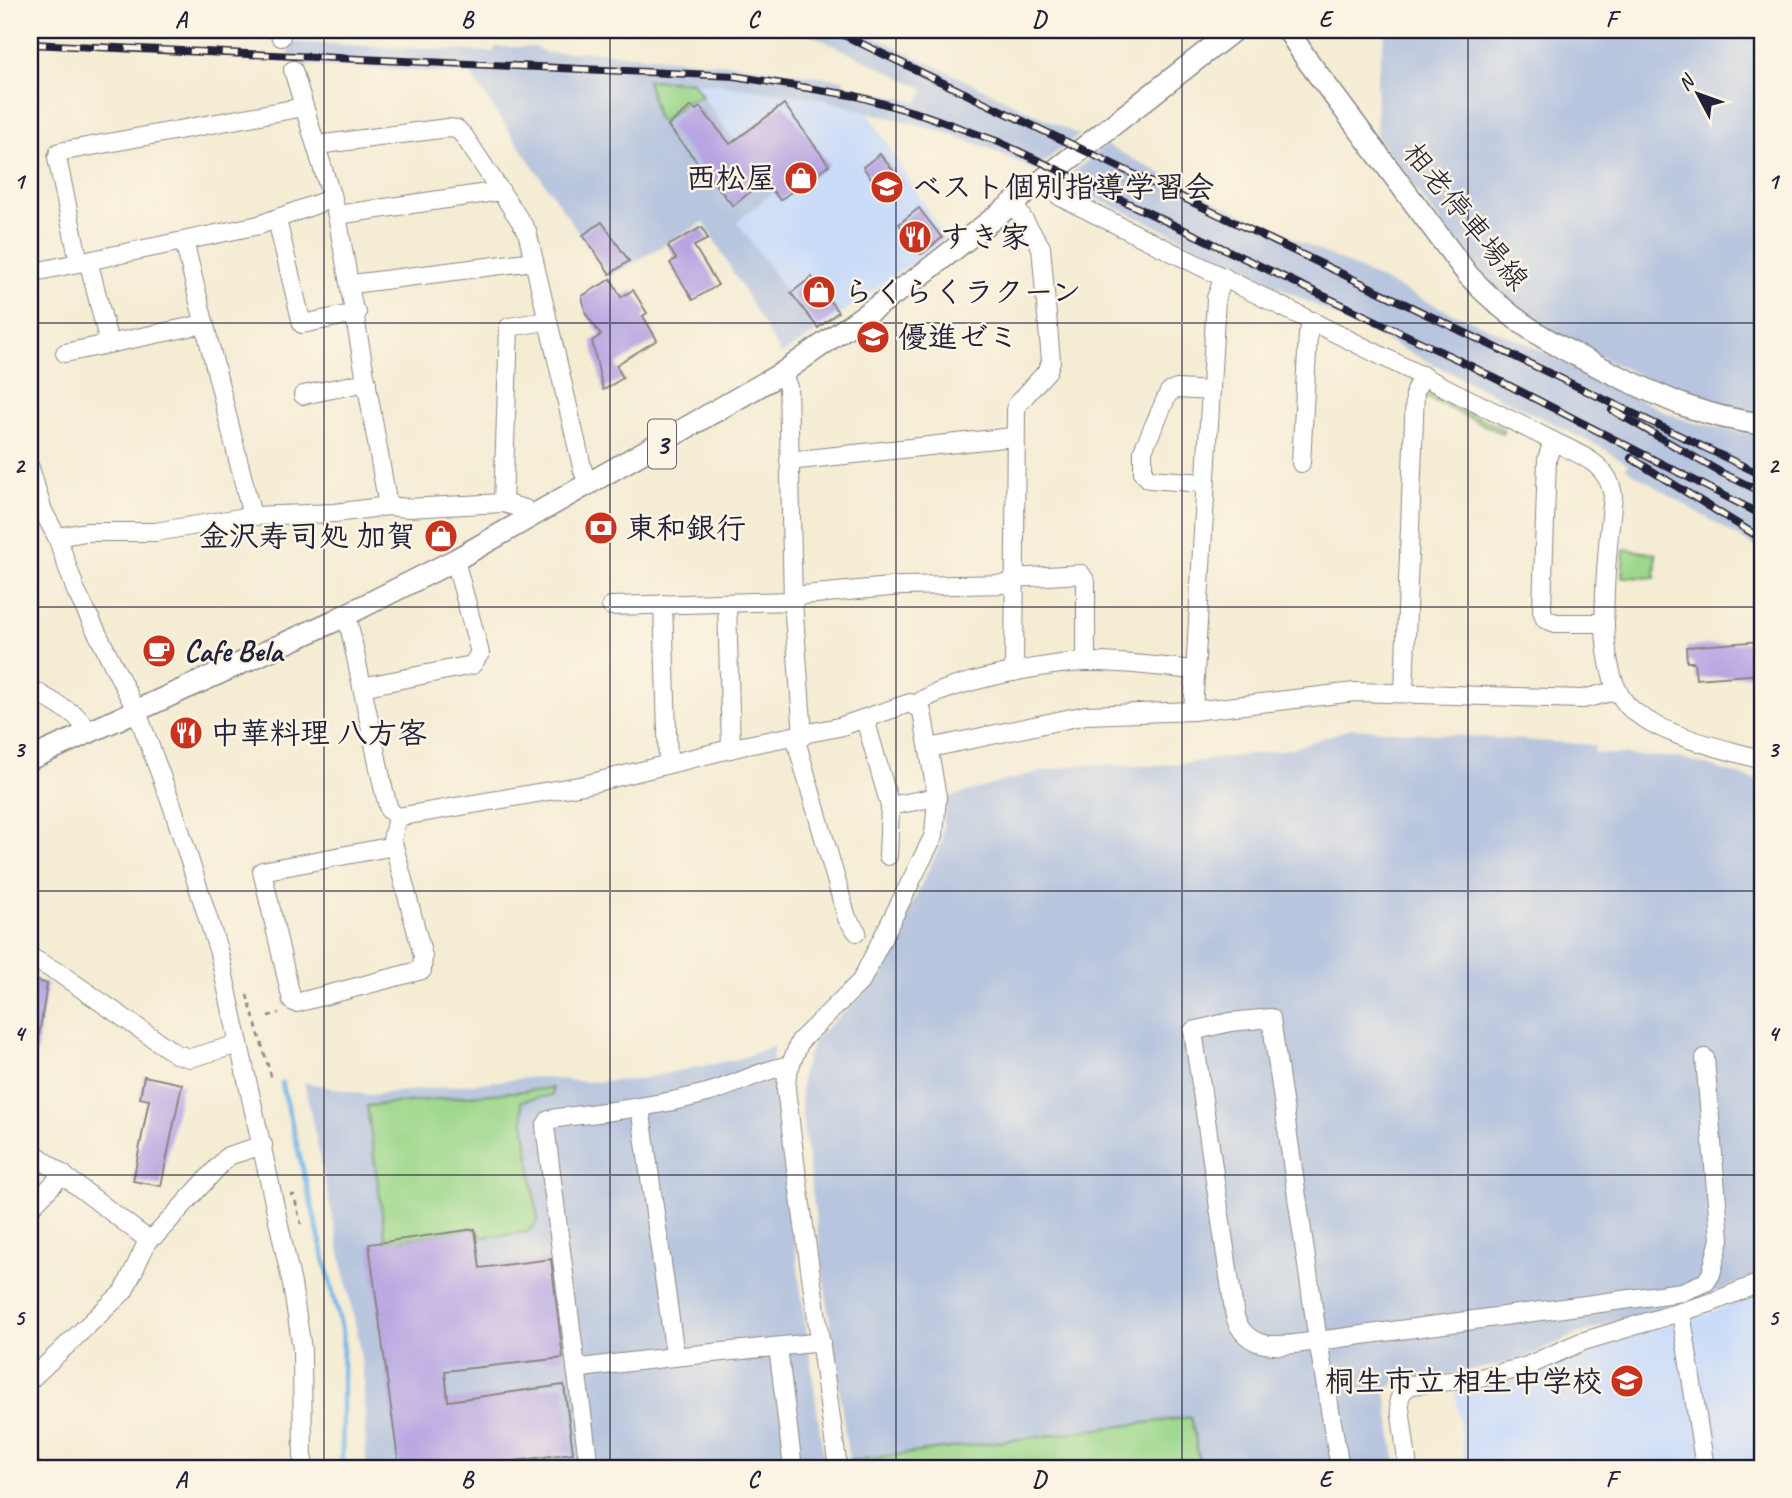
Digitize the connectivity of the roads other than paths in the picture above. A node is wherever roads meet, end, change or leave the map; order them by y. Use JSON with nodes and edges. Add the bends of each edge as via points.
{"nodes":[{"id":1,"x":1234,"y":30,"type":"edge"},
{"id":2,"x":1288,"y":30,"type":"edge"},
{"id":3,"x":293,"y":70,"type":"dead end"},
{"id":4,"x":304,"y":107,"type":"junction"},
{"id":5,"x":317,"y":145,"type":"junction"},
{"id":6,"x":1042,"y":181,"type":"junction"},
{"id":7,"x":501,"y":191,"type":"junction"},
{"id":8,"x":1013,"y":203,"type":"junction"},
{"id":9,"x":335,"y":207,"type":"junction"},
{"id":10,"x":277,"y":220,"type":"junction"},
{"id":11,"x":184,"y":241,"type":"junction"},
{"id":12,"x":84,"y":261,"type":"junction"},
{"id":13,"x":534,"y":261,"type":"junction"},
{"id":14,"x":30,"y":273,"type":"edge"},
{"id":15,"x":1224,"y":277,"type":"junction"},
{"id":16,"x":352,"y":284,"type":"junction"},
{"id":17,"x":356,"y":313,"type":"junction"},
{"id":18,"x":547,"y":321,"type":"junction"},
{"id":19,"x":1313,"y":321,"type":"junction"},
{"id":20,"x":204,"y":324,"type":"junction"},
{"id":21,"x":109,"y":343,"type":"junction"},
{"id":22,"x":65,"y":353,"type":"dead end"},
{"id":23,"x":782,"y":373,"type":"junction"},
{"id":24,"x":1422,"y":375,"type":"junction"},
{"id":25,"x":368,"y":382,"type":"junction"},
{"id":26,"x":1211,"y":391,"type":"junction"},
{"id":27,"x":303,"y":395,"type":"dead end"},
{"id":28,"x":1762,"y":424,"type":"edge"},
{"id":29,"x":1013,"y":437,"type":"junction"},
{"id":30,"x":1553,"y":441,"type":"junction"},
{"id":31,"x":789,"y":461,"type":"junction"},
{"id":32,"x":1301,"y":463,"type":"dead end"},
{"id":33,"x":30,"y":468,"type":"edge"},
{"id":34,"x":1204,"y":483,"type":"junction"},
{"id":35,"x":590,"y":485,"type":"junction"},
{"id":36,"x":503,"y":502,"type":"junction"},
{"id":37,"x":388,"y":506,"type":"junction"},
{"id":38,"x":36,"y":512,"type":"edge"},
{"id":39,"x":252,"y":516,"type":"junction"},
{"id":40,"x":531,"y":518,"type":"junction"},
{"id":41,"x":57,"y":537,"type":"junction"},
{"id":42,"x":456,"y":560,"type":"junction"},
{"id":43,"x":1012,"y":581,"type":"junction"},
{"id":44,"x":793,"y":598,"type":"junction"},
{"id":45,"x":727,"y":603,"type":"junction"},
{"id":46,"x":663,"y":604,"type":"junction"},
{"id":47,"x":611,"y":606,"type":"dead end"},
{"id":48,"x":347,"y":615,"type":"junction"},
{"id":49,"x":1605,"y":623,"type":"junction"},
{"id":50,"x":1086,"y":662,"type":"junction"},
{"id":51,"x":1195,"y":670,"type":"junction"},
{"id":52,"x":1014,"y":672,"type":"junction"},
{"id":53,"x":362,"y":687,"type":"junction"},
{"id":54,"x":30,"y":688,"type":"edge"},
{"id":55,"x":1615,"y":691,"type":"junction"},
{"id":56,"x":1405,"y":692,"type":"junction"},
{"id":57,"x":916,"y":705,"type":"junction"},
{"id":58,"x":1193,"y":711,"type":"junction"},
{"id":59,"x":136,"y":712,"type":"junction"},
{"id":60,"x":865,"y":719,"type":"junction"},
{"id":61,"x":90,"y":732,"type":"junction"},
{"id":62,"x":792,"y":737,"type":"junction"},
{"id":63,"x":930,"y":748,"type":"junction"},
{"id":64,"x":731,"y":749,"type":"junction"},
{"id":65,"x":30,"y":760,"type":"edge"},
{"id":66,"x":1762,"y":760,"type":"edge"},
{"id":67,"x":668,"y":764,"type":"junction"},
{"id":68,"x":937,"y":797,"type":"junction"},
{"id":69,"x":890,"y":806,"type":"junction"},
{"id":70,"x":397,"y":817,"type":"junction"},
{"id":71,"x":394,"y":846,"type":"junction"},
{"id":72,"x":888,"y":856,"type":"dead end"},
{"id":73,"x":857,"y":932,"type":"dead end"},
{"id":74,"x":30,"y":957,"type":"edge"},
{"id":75,"x":239,"y":1045,"type":"junction"},
{"id":76,"x":1705,"y":1058,"type":"dead end"},
{"id":77,"x":790,"y":1065,"type":"junction"},
{"id":78,"x":640,"y":1107,"type":"junction"},
{"id":79,"x":263,"y":1145,"type":"junction"},
{"id":80,"x":30,"y":1150,"type":"edge"},
{"id":81,"x":63,"y":1174,"type":"junction"},
{"id":82,"x":30,"y":1208,"type":"edge"},
{"id":83,"x":149,"y":1238,"type":"junction"},
{"id":84,"x":1762,"y":1282,"type":"edge"},
{"id":85,"x":1681,"y":1312,"type":"junction"},
{"id":86,"x":1318,"y":1341,"type":"junction"},
{"id":87,"x":821,"y":1342,"type":"junction"},
{"id":88,"x":778,"y":1347,"type":"junction"},
{"id":89,"x":674,"y":1355,"type":"junction"},
{"id":90,"x":576,"y":1369,"type":"junction"},
{"id":91,"x":30,"y":1380,"type":"edge"},
{"id":92,"x":303,"y":1468,"type":"edge"},
{"id":93,"x":589,"y":1468,"type":"edge"},
{"id":94,"x":793,"y":1468,"type":"edge"},
{"id":95,"x":838,"y":1468,"type":"edge"},
{"id":96,"x":1340,"y":1468,"type":"edge"},
{"id":97,"x":1408,"y":1468,"type":"edge"},
{"id":98,"x":1705,"y":1468,"type":"edge"}],
"edges":[{"from":1,"to":6,"type":"main road","number":"3"},
{"from":2,"to":28,"type":"main road","name":"相老停車場線","via":[[1468,275],[1496,306],[1550,342],[1677,404],[1716,417]]},
{"from":3,"to":4,"type":"street"},
{"from":4,"to":5,"type":"street"},
{"from":4,"to":12,"type":"street","via":[[59,152]]},
{"from":5,"to":7,"type":"street","via":[[457,129]]},
{"from":5,"to":9,"type":"street"},
{"from":6,"to":8,"type":"main road","number":"3"},
{"from":6,"to":15,"type":"street","via":[[1060,197]]},
{"from":7,"to":9,"type":"street"},
{"from":7,"to":13,"type":"street","via":[[527,231]]},
{"from":8,"to":23,"type":"main road","number":"3","via":[[898,292]]},
{"from":8,"to":29,"type":"street","via":[[1041,247],[1051,361],[1017,404]]},
{"from":9,"to":10,"type":"street"},
{"from":9,"to":16,"type":"street"},
{"from":10,"to":11,"type":"street"},
{"from":10,"to":17,"type":"street","via":[[302,324]]},
{"from":11,"to":12,"type":"street"},
{"from":11,"to":20,"type":"street"},
{"from":12,"to":14,"type":"street"},
{"from":12,"to":21,"type":"street"},
{"from":13,"to":16,"type":"street"},
{"from":13,"to":18,"type":"street"},
{"from":15,"to":19,"type":"street"},
{"from":15,"to":26,"type":"street","via":[[1216,298]]},
{"from":16,"to":17,"type":"street"},
{"from":17,"to":25,"type":"street"},
{"from":18,"to":35,"type":"street"},
{"from":18,"to":36,"type":"street","via":[[509,327]]},
{"from":19,"to":24,"type":"street"},
{"from":19,"to":32,"type":"street","via":[[1308,334]]},
{"from":20,"to":21,"type":"street"},
{"from":20,"to":39,"type":"street"},
{"from":21,"to":22,"type":"street"},
{"from":23,"to":31,"type":"street","via":[[788,387]]},
{"from":23,"to":35,"type":"main road","number":"3"},
{"from":24,"to":30,"type":"street"},
{"from":24,"to":56,"type":"street","via":[[1415,391]]},
{"from":25,"to":27,"type":"street"},
{"from":25,"to":37,"type":"street"},
{"from":26,"to":34,"type":"street"},
{"from":26,"to":34,"type":"street","via":[[1177,389],[1169,393],[1143,450],[1143,473],[1149,479]]},
{"from":29,"to":31,"type":"street"},
{"from":29,"to":43,"type":"street"},
{"from":30,"to":49,"type":"street","via":[[1592,461],[1611,481]]},
{"from":30,"to":49,"type":"street","via":[[1548,459],[1542,610],[1545,619],[1556,622]]},
{"from":31,"to":44,"type":"street"},
{"from":33,"to":38,"type":"street"},
{"from":34,"to":51,"type":"street"},
{"from":35,"to":40,"type":"main road","number":"3"},
{"from":36,"to":37,"type":"street"},
{"from":36,"to":40,"type":"street","via":[[526,509]]},
{"from":37,"to":39,"type":"street"},
{"from":38,"to":41,"type":"street"},
{"from":39,"to":41,"type":"street","via":[[155,532],[86,532]]},
{"from":40,"to":42,"type":"main road","number":"3"},
{"from":41,"to":59,"type":"street","via":[[76,591]]},
{"from":42,"to":48,"type":"main road","number":"3"},
{"from":42,"to":53,"type":"street","via":[[480,653],[478,661]]},
{"from":43,"to":44,"type":"street","via":[[901,586]]},
{"from":43,"to":50,"type":"street","via":[[1081,574],[1086,582]]},
{"from":43,"to":52,"type":"street"},
{"from":44,"to":45,"type":"street"},
{"from":44,"to":62,"type":"street"},
{"from":45,"to":46,"type":"street"},
{"from":45,"to":64,"type":"street"},
{"from":46,"to":47,"type":"street"},
{"from":46,"to":67,"type":"street"},
{"from":48,"to":53,"type":"street"},
{"from":48,"to":59,"type":"main road","number":"3"},
{"from":49,"to":55,"type":"street"},
{"from":50,"to":51,"type":"street"},
{"from":50,"to":52,"type":"street"},
{"from":51,"to":58,"type":"street"},
{"from":52,"to":57,"type":"street","via":[[931,694]]},
{"from":53,"to":70,"type":"street","via":[[389,810]]},
{"from":54,"to":61,"type":"street","via":[[75,715]]},
{"from":55,"to":56,"type":"street","via":[[1583,699]]},
{"from":55,"to":66,"type":"street","via":[[1634,712],[1668,730]]},
{"from":56,"to":58,"type":"street","via":[[1355,692]]},
{"from":57,"to":60,"type":"street","via":[[899,706]]},
{"from":57,"to":63,"type":"street","via":[[922,711]]},
{"from":58,"to":63,"type":"street","via":[[1065,717]]},
{"from":59,"to":61,"type":"main road","number":"3"},
{"from":59,"to":75,"type":"street","via":[[200,886]]},
{"from":60,"to":62,"type":"street"},
{"from":60,"to":69,"type":"street"},
{"from":61,"to":65,"type":"main road","number":"3"},
{"from":62,"to":64,"type":"street"},
{"from":62,"to":73,"type":"street","via":[[847,918]]},
{"from":63,"to":68,"type":"street"},
{"from":64,"to":67,"type":"street"},
{"from":67,"to":70,"type":"street","via":[[584,785]]},
{"from":68,"to":69,"type":"street"},
{"from":68,"to":77,"type":"street","via":[[929,849],[867,970],[853,991],[808,1031]]},
{"from":69,"to":72,"type":"street"},
{"from":70,"to":71,"type":"street"},
{"from":71,"to":71,"type":"street","via":[[423,956],[422,970],[292,1002],[262,871]]},
{"from":74,"to":75,"type":"street","via":[[176,1054],[190,1058]]},
{"from":75,"to":79,"type":"street"},
{"from":76,"to":86,"type":"street","via":[[1721,1218],[1716,1264],[1706,1282],[1682,1292]]},
{"from":77,"to":78,"type":"street","via":[[765,1070],[724,1088]]},
{"from":77,"to":87,"type":"street","via":[[786,1089]]},
{"from":78,"to":89,"type":"street"},
{"from":78,"to":90,"type":"street","via":[[556,1118],[545,1126]]},
{"from":79,"to":83,"type":"street","via":[[228,1156]]},
{"from":79,"to":92,"type":"street","via":[[302,1349]]},
{"from":80,"to":81,"type":"street"},
{"from":81,"to":82,"type":"street"},
{"from":81,"to":83,"type":"street"},
{"from":83,"to":91,"type":"street","via":[[124,1291]]},
{"from":84,"to":85,"type":"street"},
{"from":85,"to":97,"type":"street","via":[[1581,1342],[1525,1367],[1480,1378],[1411,1385],[1399,1400]]},
{"from":85,"to":98,"type":"street"},
{"from":86,"to":86,"type":"street","via":[[1271,1018],[1193,1031],[1240,1329],[1258,1345]]},
{"from":86,"to":96,"type":"street"},
{"from":87,"to":88,"type":"street"},
{"from":87,"to":95,"type":"street"},
{"from":88,"to":89,"type":"street"},
{"from":88,"to":94,"type":"street"},
{"from":89,"to":90,"type":"street"},
{"from":90,"to":93,"type":"street"}]}
